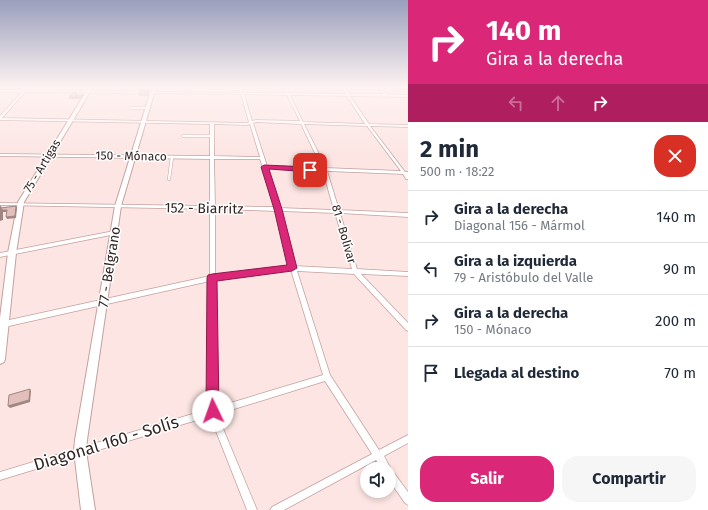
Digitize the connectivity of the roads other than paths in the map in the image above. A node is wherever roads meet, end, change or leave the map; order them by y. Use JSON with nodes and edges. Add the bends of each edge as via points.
{"nodes":[{"id":1,"x":76,"y":111,"type":"edge"},
{"id":2,"x":147,"y":111,"type":"edge"},
{"id":3,"x":247,"y":111,"type":"edge"},
{"id":4,"x":296,"y":111,"type":"edge"},
{"id":5,"x":359,"y":111,"type":"edge"},
{"id":6,"x":0,"y":118,"type":"edge"},
{"id":7,"x":70,"y":120,"type":"junction"},
{"id":8,"x":143,"y":122,"type":"junction"},
{"id":9,"x":212,"y":123,"type":"junction"},
{"id":10,"x":251,"y":123,"type":"junction"},
{"id":11,"x":302,"y":123,"type":"junction"},
{"id":12,"x":368,"y":125,"type":"junction"},
{"id":13,"x":408,"y":126,"type":"edge"},
{"id":14,"x":183,"y":136,"type":"dead end"},
{"id":15,"x":212,"y":136,"type":"junction"},
{"id":16,"x":0,"y":155,"type":"edge"},
{"id":17,"x":49,"y":155,"type":"junction"},
{"id":18,"x":132,"y":156,"type":"junction"},
{"id":19,"x":172,"y":156,"type":"junction"},
{"id":20,"x":213,"y":157,"type":"junction"},
{"id":21,"x":262,"y":158,"type":"junction"},
{"id":22,"x":264,"y":167,"type":"junction"},
{"id":23,"x":325,"y":170,"type":"junction"},
{"id":24,"x":406,"y":173,"type":"edge"},
{"id":25,"x":169,"y":178,"type":"dead end"},
{"id":26,"x":408,"y":178,"type":"edge"},
{"id":27,"x":0,"y":204,"type":"edge"},
{"id":28,"x":20,"y":204,"type":"junction"},
{"id":29,"x":118,"y":206,"type":"junction"},
{"id":30,"x":213,"y":208,"type":"junction"},
{"id":31,"x":278,"y":209,"type":"junction"},
{"id":32,"x":337,"y":211,"type":"junction"},
{"id":33,"x":408,"y":215,"type":"edge"},
{"id":34,"x":114,"y":233,"type":"junction"},
{"id":35,"x":12,"y":253,"type":"junction"},
{"id":36,"x":0,"y":255,"type":"edge"},
{"id":37,"x":292,"y":268,"type":"junction"},
{"id":38,"x":355,"y":271,"type":"junction"},
{"id":39,"x":408,"y":274,"type":"edge"},
{"id":40,"x":212,"y":278,"type":"junction"},
{"id":41,"x":103,"y":302,"type":"junction"},
{"id":42,"x":2,"y":324,"type":"edge"},
{"id":43,"x":408,"y":328,"type":"edge"},
{"id":44,"x":0,"y":359,"type":"edge"},
{"id":45,"x":327,"y":377,"type":"junction"},
{"id":46,"x":213,"y":411,"type":"junction"},
{"id":47,"x":408,"y":439,"type":"edge"},
{"id":48,"x":80,"y":451,"type":"junction"},
{"id":49,"x":377,"y":455,"type":"junction"},
{"id":50,"x":382,"y":462,"type":"edge"},
{"id":51,"x":0,"y":476,"type":"edge"},
{"id":52,"x":396,"y":482,"type":"edge"},
{"id":53,"x":408,"y":500,"type":"edge"},
{"id":54,"x":88,"y":510,"type":"edge"},
{"id":55,"x":252,"y":510,"type":"edge"},
{"id":56,"x":275,"y":510,"type":"edge"}],
"edges":[{"from":1,"to":7,"type":"street","name":"75 - Artigas"},
{"from":2,"to":8,"type":"street","name":"77 - Belgrano"},
{"from":3,"to":10,"type":"street"},
{"from":4,"to":11,"type":"street","name":"81 - Bolívar"},
{"from":5,"to":12,"type":"street"},
{"from":6,"to":7,"type":"street"},
{"from":7,"to":8,"type":"street"},
{"from":7,"to":17,"type":"street","name":"75 - Artigas"},
{"from":8,"to":9,"type":"street"},
{"from":8,"to":18,"type":"street","name":"77 - Belgrano"},
{"from":9,"to":10,"type":"street"},
{"from":9,"to":15,"type":"street"},
{"from":10,"to":11,"type":"street"},
{"from":10,"to":21,"type":"street"},
{"from":11,"to":12,"type":"street"},
{"from":11,"to":23,"type":"street","name":"81 - Bolívar"},
{"from":12,"to":13,"type":"street"},
{"from":12,"to":24,"type":"street"},
{"from":14,"to":15,"type":"lane"},
{"from":15,"to":20,"type":"street"},
{"from":16,"to":17,"type":"street","name":"150 - Mónaco"},
{"from":17,"to":18,"type":"street","name":"150 - Mónaco"},
{"from":17,"to":28,"type":"street","name":"75 - Artigas"},
{"from":18,"to":19,"type":"street","name":"150 - Mónaco"},
{"from":18,"to":29,"type":"street","name":"77 - Belgrano"},
{"from":19,"to":20,"type":"street","name":"150 - Mónaco"},
{"from":19,"to":25,"type":"lane"},
{"from":20,"to":21,"type":"street","name":"150 - Mónaco"},
{"from":20,"to":30,"type":"street"},
{"from":21,"to":22,"type":"street"},
{"from":22,"to":23,"type":"street"},
{"from":22,"to":31,"type":"street"},
{"from":23,"to":24,"type":"street"},
{"from":23,"to":32,"type":"street","name":"81 - Bolívar"},
{"from":24,"to":26,"type":"street"},
{"from":27,"to":28,"type":"street","name":"152 - Biarritz"},
{"from":28,"to":29,"type":"street","name":"152 - Biarritz"},
{"from":28,"to":35,"type":"street"},
{"from":29,"to":30,"type":"street","name":"152 - Biarritz"},
{"from":29,"to":34,"type":"street","name":"77 - Belgrano"},
{"from":30,"to":31,"type":"street","name":"152 - Biarritz"},
{"from":30,"to":40,"type":"street"},
{"from":31,"to":32,"type":"street","name":"152 - Biarritz"},
{"from":31,"to":37,"type":"street"},
{"from":32,"to":33,"type":"street","name":"152 - Biarritz"},
{"from":32,"to":38,"type":"street","name":"81 - Bolívar"},
{"from":34,"to":35,"type":"street"},
{"from":34,"to":41,"type":"street","name":"77 - Belgrano"},
{"from":35,"to":36,"type":"street"},
{"from":35,"to":42,"type":"street"},
{"from":37,"to":38,"type":"street"},
{"from":37,"to":40,"type":"street"},
{"from":37,"to":45,"type":"street"},
{"from":38,"to":39,"type":"street"},
{"from":38,"to":43,"type":"street"},
{"from":40,"to":41,"type":"street"},
{"from":40,"to":46,"type":"street"},
{"from":41,"to":42,"type":"street"},
{"from":41,"to":48,"type":"street","name":"77 - Belgrano"},
{"from":42,"to":44,"type":"street"},
{"from":45,"to":46,"type":"street","name":"Diagonal 160 - Solís"},
{"from":45,"to":49,"type":"street"},
{"from":46,"to":48,"type":"street","name":"Diagonal 160 - Solís"},
{"from":46,"to":55,"type":"street","via":[[214,419]]},
{"from":47,"to":49,"type":"street"},
{"from":48,"to":51,"type":"street","name":"Diagonal 160 - Solís"},
{"from":48,"to":54,"type":"street","name":"77 - Belgrano"},
{"from":49,"to":50,"type":"street"},
{"from":49,"to":56,"type":"street"},
{"from":52,"to":53,"type":"street"}]}
